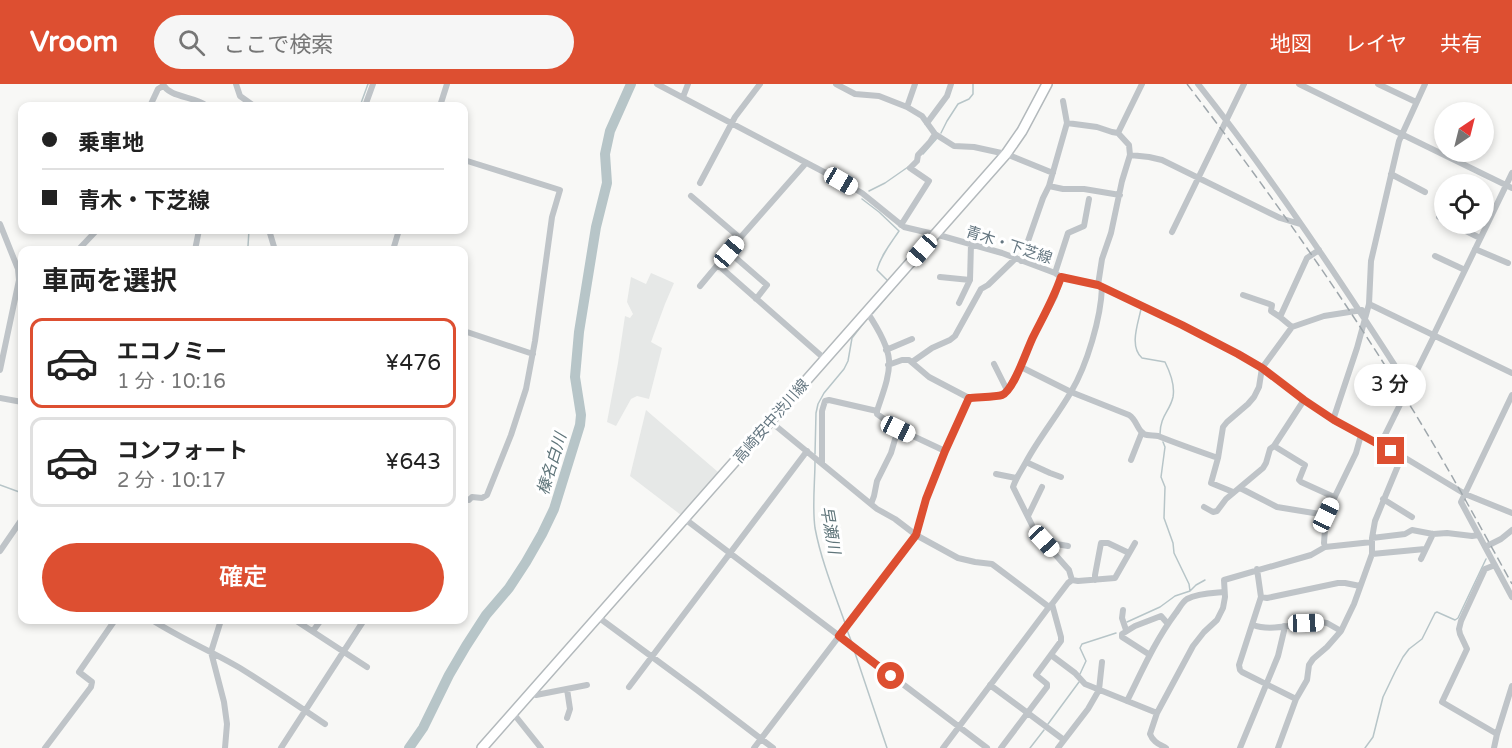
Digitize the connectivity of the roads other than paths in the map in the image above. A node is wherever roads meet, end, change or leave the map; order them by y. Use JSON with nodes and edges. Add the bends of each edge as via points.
{"nodes":[{"id":1,"x":236,"y":84,"type":"edge"},
{"id":2,"x":373,"y":84,"type":"edge"},
{"id":3,"x":447,"y":84,"type":"edge"},
{"id":4,"x":657,"y":84,"type":"edge"},
{"id":5,"x":688,"y":84,"type":"edge"},
{"id":6,"x":760,"y":84,"type":"edge"},
{"id":7,"x":836,"y":84,"type":"edge"},
{"id":8,"x":915,"y":84,"type":"edge"},
{"id":9,"x":951,"y":84,"type":"edge"},
{"id":10,"x":1047,"y":84,"type":"edge"},
{"id":11,"x":1142,"y":84,"type":"edge"},
{"id":12,"x":1197,"y":84,"type":"edge"},
{"id":13,"x":1244,"y":84,"type":"edge"},
{"id":14,"x":1299,"y":84,"type":"edge"},
{"id":15,"x":1378,"y":84,"type":"edge"},
{"id":16,"x":1425,"y":84,"type":"edge"},
{"id":17,"x":163,"y":85,"type":"edge"},
{"id":18,"x":680,"y":96,"type":"junction"},
{"id":19,"x":1063,"y":101,"type":"dead end"},
{"id":20,"x":152,"y":102,"type":"edge"},
{"id":21,"x":201,"y":102,"type":"edge"},
{"id":22,"x":248,"y":102,"type":"edge"},
{"id":23,"x":366,"y":102,"type":"edge"},
{"id":24,"x":441,"y":102,"type":"edge"},
{"id":25,"x":1416,"y":102,"type":"junction"},
{"id":26,"x":907,"y":107,"type":"junction"},
{"id":27,"x":1226,"y":120,"type":"junction"},
{"id":28,"x":732,"y":123,"type":"junction"},
{"id":29,"x":927,"y":123,"type":"junction"},
{"id":30,"x":1067,"y":123,"type":"junction"},
{"id":31,"x":1118,"y":133,"type":"junction"},
{"id":32,"x":1402,"y":134,"type":"junction"},
{"id":33,"x":938,"y":136,"type":"junction"},
{"id":34,"x":1006,"y":154,"type":"junction"},
{"id":35,"x":1130,"y":155,"type":"junction"},
{"id":36,"x":468,"y":160,"type":"edge"},
{"id":37,"x":807,"y":163,"type":"junction"},
{"id":38,"x":1053,"y":173,"type":"junction"},
{"id":39,"x":1512,"y":173,"type":"edge"},
{"id":40,"x":1391,"y":174,"type":"junction"},
{"id":41,"x":1198,"y":178,"type":"junction"},
{"id":42,"x":700,"y":183,"type":"dead end"},
{"id":43,"x":1049,"y":186,"type":"junction"},
{"id":44,"x":1509,"y":186,"type":"edge"},
{"id":45,"x":1425,"y":192,"type":"dead end"},
{"id":46,"x":692,"y":195,"type":"dead end"},
{"id":47,"x":1120,"y":195,"type":"junction"},
{"id":48,"x":1089,"y":199,"type":"dead end"},
{"id":49,"x":0,"y":224,"type":"edge"},
{"id":50,"x":1300,"y":224,"type":"junction"},
{"id":51,"x":901,"y":225,"type":"junction"},
{"id":52,"x":1172,"y":232,"type":"dead end"},
{"id":53,"x":94,"y":234,"type":"edge"},
{"id":54,"x":936,"y":234,"type":"junction"},
{"id":55,"x":1472,"y":234,"type":"edge"},
{"id":56,"x":740,"y":238,"type":"junction"},
{"id":57,"x":1480,"y":238,"type":"junction"},
{"id":58,"x":971,"y":244,"type":"junction"},
{"id":59,"x":82,"y":246,"type":"edge"},
{"id":60,"x":1475,"y":249,"type":"junction"},
{"id":61,"x":1319,"y":250,"type":"junction"},
{"id":62,"x":729,"y":252,"type":"junction"},
{"id":63,"x":1435,"y":256,"type":"dead end"},
{"id":64,"x":1018,"y":259,"type":"junction"},
{"id":65,"x":1508,"y":263,"type":"dead end"},
{"id":66,"x":718,"y":264,"type":"junction"},
{"id":67,"x":18,"y":269,"type":"edge"},
{"id":68,"x":1465,"y":270,"type":"junction"},
{"id":69,"x":1058,"y":275,"type":"junction"},
{"id":70,"x":940,"y":277,"type":"dead end"},
{"id":71,"x":970,"y":280,"type":"junction"},
{"id":72,"x":18,"y":285,"type":"edge"},
{"id":73,"x":700,"y":286,"type":"dead end"},
{"id":74,"x":1100,"y":286,"type":"junction"},
{"id":75,"x":1243,"y":295,"type":"dead end"},
{"id":76,"x":756,"y":299,"type":"junction"},
{"id":77,"x":959,"y":303,"type":"dead end"},
{"id":78,"x":1369,"y":304,"type":"junction"},
{"id":79,"x":1359,"y":310,"type":"junction"},
{"id":80,"x":1367,"y":311,"type":"junction"},
{"id":81,"x":867,"y":312,"type":"junction"},
{"id":82,"x":1280,"y":317,"type":"junction"},
{"id":83,"x":1365,"y":319,"type":"junction"},
{"id":84,"x":1292,"y":327,"type":"junction"},
{"id":85,"x":468,"y":332,"type":"edge"},
{"id":86,"x":1434,"y":336,"type":"junction"},
{"id":87,"x":912,"y":339,"type":"dead end"},
{"id":88,"x":886,"y":350,"type":"junction"},
{"id":89,"x":533,"y":354,"type":"junction"},
{"id":90,"x":826,"y":360,"type":"junction"},
{"id":91,"x":912,"y":362,"type":"junction"},
{"id":92,"x":994,"y":364,"type":"dead end"},
{"id":93,"x":888,"y":365,"type":"junction"},
{"id":94,"x":1021,"y":367,"type":"junction"},
{"id":95,"x":1262,"y":368,"type":"junction"},
{"id":96,"x":0,"y":370,"type":"edge"},
{"id":97,"x":1512,"y":373,"type":"edge"},
{"id":98,"x":1408,"y":386,"type":"junction"},
{"id":99,"x":1007,"y":390,"type":"junction"},
{"id":100,"x":1071,"y":392,"type":"junction"},
{"id":101,"x":1512,"y":394,"type":"edge"},
{"id":102,"x":0,"y":398,"type":"edge"},
{"id":103,"x":969,"y":398,"type":"junction"},
{"id":104,"x":1304,"y":400,"type":"junction"},
{"id":105,"x":18,"y":401,"type":"edge"},
{"id":106,"x":877,"y":411,"type":"junction"},
{"id":107,"x":1334,"y":420,"type":"junction"},
{"id":108,"x":771,"y":422,"type":"junction"},
{"id":109,"x":898,"y":429,"type":"junction"},
{"id":110,"x":1142,"y":432,"type":"junction"},
{"id":111,"x":1361,"y":435,"type":"junction"},
{"id":112,"x":1380,"y":445,"type":"junction"},
{"id":113,"x":1274,"y":446,"type":"junction"},
{"id":114,"x":945,"y":451,"type":"junction"},
{"id":115,"x":809,"y":452,"type":"junction"},
{"id":116,"x":1402,"y":456,"type":"junction"},
{"id":117,"x":1218,"y":458,"type":"junction"},
{"id":118,"x":1131,"y":460,"type":"dead end"},
{"id":119,"x":820,"y":462,"type":"junction"},
{"id":120,"x":1026,"y":462,"type":"junction"},
{"id":121,"x":996,"y":474,"type":"dead end"},
{"id":122,"x":1061,"y":477,"type":"dead end"},
{"id":123,"x":1016,"y":478,"type":"junction"},
{"id":124,"x":1042,"y":487,"type":"dead end"},
{"id":125,"x":1240,"y":488,"type":"junction"},
{"id":126,"x":1233,"y":492,"type":"junction"},
{"id":127,"x":1465,"y":494,"type":"junction"},
{"id":128,"x":1335,"y":497,"type":"junction"},
{"id":129,"x":1383,"y":499,"type":"junction"},
{"id":130,"x":468,"y":500,"type":"edge"},
{"id":131,"x":871,"y":504,"type":"junction"},
{"id":132,"x":1204,"y":507,"type":"dead end"},
{"id":133,"x":1512,"y":513,"type":"edge"},
{"id":134,"x":1326,"y":515,"type":"junction"},
{"id":135,"x":1028,"y":516,"type":"junction"},
{"id":136,"x":1412,"y":517,"type":"dead end"},
{"id":137,"x":685,"y":519,"type":"junction"},
{"id":138,"x":18,"y":527,"type":"edge"},
{"id":139,"x":1512,"y":530,"type":"edge"},
{"id":140,"x":1432,"y":534,"type":"junction"},
{"id":141,"x":916,"y":535,"type":"junction"},
{"id":142,"x":1479,"y":535,"type":"junction"},
{"id":143,"x":1372,"y":540,"type":"junction"},
{"id":144,"x":1044,"y":541,"type":"junction"},
{"id":145,"x":1135,"y":543,"type":"dead end"},
{"id":146,"x":1068,"y":546,"type":"dead end"},
{"id":147,"x":1325,"y":547,"type":"junction"},
{"id":148,"x":1485,"y":547,"type":"junction"},
{"id":149,"x":1425,"y":549,"type":"junction"},
{"id":150,"x":0,"y":551,"type":"edge"},
{"id":151,"x":1129,"y":553,"type":"junction"},
{"id":152,"x":730,"y":554,"type":"junction"},
{"id":153,"x":1372,"y":554,"type":"junction"},
{"id":154,"x":1421,"y":559,"type":"dead end"},
{"id":155,"x":1495,"y":565,"type":"junction"},
{"id":156,"x":1257,"y":569,"type":"junction"},
{"id":157,"x":1072,"y":580,"type":"junction"},
{"id":158,"x":1095,"y":580,"type":"junction"},
{"id":159,"x":1360,"y":586,"type":"junction"},
{"id":160,"x":1224,"y":592,"type":"junction"},
{"id":161,"x":1261,"y":597,"type":"junction"},
{"id":162,"x":1512,"y":597,"type":"edge"},
{"id":163,"x":1050,"y":605,"type":"junction"},
{"id":164,"x":1123,"y":610,"type":"dead end"},
{"id":165,"x":598,"y":617,"type":"junction"},
{"id":166,"x":112,"y":624,"type":"edge"},
{"id":167,"x":158,"y":624,"type":"edge"},
{"id":168,"x":220,"y":624,"type":"edge"},
{"id":169,"x":302,"y":624,"type":"edge"},
{"id":170,"x":318,"y":624,"type":"edge"},
{"id":171,"x":361,"y":624,"type":"edge"},
{"id":172,"x":1168,"y":624,"type":"junction"},
{"id":173,"x":1253,"y":625,"type":"junction"},
{"id":174,"x":1284,"y":626,"type":"junction"},
{"id":175,"x":1126,"y":630,"type":"junction"},
{"id":176,"x":313,"y":631,"type":"junction"},
{"id":177,"x":1341,"y":631,"type":"junction"},
{"id":178,"x":841,"y":635,"type":"junction"},
{"id":179,"x":344,"y":651,"type":"junction"},
{"id":180,"x":211,"y":652,"type":"junction"},
{"id":181,"x":1051,"y":655,"type":"junction"},
{"id":182,"x":1149,"y":655,"type":"junction"},
{"id":183,"x":652,"y":657,"type":"junction"},
{"id":184,"x":1102,"y":662,"type":"dead end"},
{"id":185,"x":367,"y":666,"type":"dead end"},
{"id":186,"x":587,"y":685,"type":"dead end"},
{"id":187,"x":990,"y":685,"type":"junction"},
{"id":188,"x":1267,"y":686,"type":"junction"},
{"id":189,"x":1512,"y":686,"type":"edge"},
{"id":190,"x":629,"y":687,"type":"dead end"},
{"id":191,"x":567,"y":689,"type":"junction"},
{"id":192,"x":1099,"y":690,"type":"junction"},
{"id":193,"x":531,"y":693,"type":"junction"},
{"id":194,"x":1296,"y":699,"type":"junction"},
{"id":195,"x":1127,"y":701,"type":"junction"},
{"id":196,"x":305,"y":711,"type":"junction"},
{"id":197,"x":513,"y":713,"type":"junction"},
{"id":198,"x":1028,"y":713,"type":"junction"},
{"id":199,"x":1157,"y":713,"type":"junction"},
{"id":200,"x":567,"y":718,"type":"dead end"},
{"id":201,"x":325,"y":724,"type":"dead end"},
{"id":202,"x":959,"y":728,"type":"junction"},
{"id":203,"x":1497,"y":734,"type":"junction"},
{"id":204,"x":761,"y":739,"type":"junction"},
{"id":205,"x":1064,"y":740,"type":"junction"},
{"id":206,"x":45,"y":748,"type":"edge"},
{"id":207,"x":225,"y":748,"type":"edge"},
{"id":208,"x":281,"y":748,"type":"edge"},
{"id":209,"x":482,"y":748,"type":"edge"},
{"id":210,"x":541,"y":748,"type":"edge"},
{"id":211,"x":754,"y":748,"type":"edge"},
{"id":212,"x":773,"y":748,"type":"edge"},
{"id":213,"x":944,"y":748,"type":"edge"},
{"id":214,"x":987,"y":748,"type":"edge"},
{"id":215,"x":1001,"y":748,"type":"edge"},
{"id":216,"x":1058,"y":748,"type":"edge"},
{"id":217,"x":1166,"y":748,"type":"edge"},
{"id":218,"x":1240,"y":748,"type":"edge"},
{"id":219,"x":1278,"y":748,"type":"edge"},
{"id":220,"x":1497,"y":748,"type":"edge"}],
"edges":[{"from":1,"to":22,"type":"street","via":[[240,96]]},
{"from":2,"to":23,"type":"street"},
{"from":3,"to":24,"type":"street"},
{"from":4,"to":18,"type":"street","name":"青木・下芝線"},
{"from":5,"to":18,"type":"street"},
{"from":6,"to":28,"type":"street"},
{"from":7,"to":26,"type":"street","via":[[855,94],[879,96]]},
{"from":8,"to":26,"type":"street"},
{"from":9,"to":29,"type":"street"},
{"from":10,"to":34,"type":"main road","name":"高崎安中渋川線"},
{"from":11,"to":31,"type":"street"},
{"from":12,"to":27,"type":"street"},
{"from":13,"to":27,"type":"street"},
{"from":14,"to":32,"type":"street"},
{"from":15,"to":25,"type":"street"},
{"from":16,"to":25,"type":"street"},
{"from":17,"to":20,"type":"street"},
{"from":17,"to":21,"type":"street","via":[[170,92]]},
{"from":18,"to":28,"type":"street","name":"青木・下芝線"},
{"from":19,"to":30,"type":"street"},
{"from":25,"to":32,"type":"street"},
{"from":26,"to":29,"type":"street"},
{"from":27,"to":41,"type":"street"},
{"from":27,"to":50,"type":"street"},
{"from":28,"to":37,"type":"street","name":"青木・下芝線"},
{"from":28,"to":42,"type":"street"},
{"from":29,"to":33,"type":"street"},
{"from":30,"to":31,"type":"street"},
{"from":30,"to":38,"type":"street"},
{"from":31,"to":35,"type":"street","via":[[1129,146]]},
{"from":32,"to":40,"type":"street"},
{"from":32,"to":44,"type":"street"},
{"from":33,"to":34,"type":"street","via":[[954,146]]},
{"from":33,"to":51,"type":"street","via":[[910,168],[929,181]]},
{"from":34,"to":38,"type":"street"},
{"from":34,"to":54,"type":"main road","name":"高崎安中渋川線"},
{"from":35,"to":41,"type":"street","via":[[1162,160]]},
{"from":35,"to":47,"type":"street"},
{"from":36,"to":89,"type":"street","via":[[560,190],[552,217]]},
{"from":37,"to":51,"type":"street","name":"青木・下芝線","via":[[862,194]]},
{"from":37,"to":56,"type":"street"},
{"from":38,"to":43,"type":"street"},
{"from":39,"to":44,"type":"street"},
{"from":40,"to":45,"type":"street"},
{"from":40,"to":78,"type":"street","via":[[1371,261]]},
{"from":41,"to":50,"type":"street"},
{"from":41,"to":52,"type":"street"},
{"from":43,"to":47,"type":"street"},
{"from":43,"to":64,"type":"street"},
{"from":44,"to":57,"type":"street"},
{"from":46,"to":56,"type":"street"},
{"from":47,"to":74,"type":"street","via":[[1102,259]]},
{"from":48,"to":69,"type":"street","via":[[1084,226],[1068,233]]},
{"from":49,"to":67,"type":"street"},
{"from":50,"to":61,"type":"street"},
{"from":51,"to":54,"type":"street","name":"青木・下芝線"},
{"from":53,"to":59,"type":"street"},
{"from":54,"to":58,"type":"street","name":"青木・下芝線"},
{"from":54,"to":81,"type":"main road","name":"高崎安中渋川線"},
{"from":55,"to":57,"type":"street"},
{"from":56,"to":62,"type":"street"},
{"from":57,"to":60,"type":"street"},
{"from":58,"to":64,"type":"street","name":"青木・下芝線"},
{"from":58,"to":71,"type":"street"},
{"from":60,"to":65,"type":"street"},
{"from":60,"to":68,"type":"street"},
{"from":61,"to":79,"type":"street"},
{"from":61,"to":82,"type":"street","via":[[1307,258]]},
{"from":62,"to":66,"type":"street"},
{"from":62,"to":76,"type":"street","via":[[767,285]]},
{"from":63,"to":68,"type":"street"},
{"from":64,"to":69,"type":"street","name":"青木・下芝線"},
{"from":64,"to":91,"type":"street","via":[[981,289],[955,336]]},
{"from":66,"to":73,"type":"street"},
{"from":66,"to":76,"type":"street"},
{"from":68,"to":86,"type":"street"},
{"from":69,"to":74,"type":"street","name":"青木・下芝線"},
{"from":69,"to":94,"type":"street","via":[[1054,296]]},
{"from":70,"to":71,"type":"street"},
{"from":71,"to":77,"type":"street"},
{"from":72,"to":96,"type":"street"},
{"from":74,"to":95,"type":"street","name":"青木・下芝線"},
{"from":74,"to":100,"type":"street","via":[[1102,299],[1088,356]]},
{"from":75,"to":82,"type":"street","via":[[1272,305],[1271,311]]},
{"from":76,"to":90,"type":"street"},
{"from":78,"to":80,"type":"street"},
{"from":78,"to":86,"type":"street"},
{"from":79,"to":80,"type":"street"},
{"from":79,"to":83,"type":"street"},
{"from":79,"to":84,"type":"street"},
{"from":80,"to":83,"type":"street"},
{"from":81,"to":88,"type":"street"},
{"from":81,"to":90,"type":"main road","name":"高崎安中渋川線"},
{"from":82,"to":84,"type":"street"},
{"from":83,"to":98,"type":"street"},
{"from":83,"to":107,"type":"street"},
{"from":84,"to":95,"type":"street"},
{"from":85,"to":89,"type":"street"},
{"from":86,"to":97,"type":"street"},
{"from":86,"to":98,"type":"street"},
{"from":87,"to":88,"type":"street"},
{"from":88,"to":93,"type":"street"},
{"from":89,"to":130,"type":"street","via":[[523,401],[487,495]]},
{"from":90,"to":108,"type":"main road","name":"高崎安中渋川線"},
{"from":91,"to":93,"type":"street","via":[[902,360]]},
{"from":91,"to":103,"type":"street","via":[[929,377]]},
{"from":92,"to":99,"type":"street"},
{"from":93,"to":106,"type":"street"},
{"from":94,"to":99,"type":"street"},
{"from":94,"to":100,"type":"street"},
{"from":95,"to":104,"type":"street","name":"青木・下芝線"},
{"from":95,"to":117,"type":"street","via":[[1254,397],[1221,431]]},
{"from":98,"to":112,"type":"street"},
{"from":99,"to":103,"type":"street","via":[[1002,395]]},
{"from":100,"to":110,"type":"street","via":[[1130,415]]},
{"from":100,"to":120,"type":"street"},
{"from":101,"to":127,"type":"street"},
{"from":102,"to":105,"type":"street"},
{"from":103,"to":114,"type":"street"},
{"from":104,"to":107,"type":"street","name":"青木・下芝線"},
{"from":104,"to":113,"type":"street"},
{"from":106,"to":109,"type":"street"},
{"from":106,"to":119,"type":"street","via":[[825,401]]},
{"from":107,"to":111,"type":"street","name":"青木・下芝線"},
{"from":108,"to":115,"type":"street"},
{"from":108,"to":137,"type":"main road","name":"高崎安中渋川線"},
{"from":109,"to":114,"type":"street"},
{"from":109,"to":131,"type":"street"},
{"from":110,"to":117,"type":"street"},
{"from":110,"to":118,"type":"street"},
{"from":111,"to":112,"type":"street","name":"青木・下芝線"},
{"from":111,"to":128,"type":"street"},
{"from":112,"to":116,"type":"street","name":"青木・下芝線"},
{"from":113,"to":125,"type":"street","via":[[1263,468]]},
{"from":113,"to":128,"type":"street","via":[[1305,465],[1301,482]]},
{"from":114,"to":141,"type":"street"},
{"from":115,"to":119,"type":"street"},
{"from":115,"to":152,"type":"street"},
{"from":116,"to":127,"type":"street","name":"青木・下芝線"},
{"from":116,"to":129,"type":"street"},
{"from":117,"to":126,"type":"street","via":[[1211,483]]},
{"from":119,"to":131,"type":"street"},
{"from":120,"to":122,"type":"street"},
{"from":120,"to":123,"type":"street"},
{"from":121,"to":123,"type":"street"},
{"from":123,"to":135,"type":"street","via":[[1013,487]]},
{"from":124,"to":135,"type":"street"},
{"from":125,"to":126,"type":"street"},
{"from":125,"to":134,"type":"street","via":[[1277,507]]},
{"from":126,"to":132,"type":"street","via":[[1216,512]]},
{"from":127,"to":133,"type":"street","name":"青木・下芝線"},
{"from":127,"to":142,"type":"street","via":[[1461,502]]},
{"from":128,"to":134,"type":"street"},
{"from":129,"to":136,"type":"street"},
{"from":129,"to":143,"type":"street"},
{"from":131,"to":141,"type":"street"},
{"from":134,"to":147,"type":"street"},
{"from":135,"to":144,"type":"street"},
{"from":137,"to":152,"type":"street"},
{"from":137,"to":165,"type":"main road","name":"高崎安中渋川線"},
{"from":138,"to":150,"type":"street"},
{"from":139,"to":148,"type":"street"},
{"from":140,"to":142,"type":"street"},
{"from":140,"to":143,"type":"street","via":[[1412,530]]},
{"from":140,"to":149,"type":"street"},
{"from":141,"to":163,"type":"street","via":[[958,558],[992,564]]},
{"from":141,"to":178,"type":"street"},
{"from":142,"to":148,"type":"street"},
{"from":143,"to":147,"type":"street"},
{"from":143,"to":153,"type":"street"},
{"from":144,"to":146,"type":"street"},
{"from":144,"to":157,"type":"street","via":[[1069,570]]},
{"from":145,"to":151,"type":"street"},
{"from":147,"to":156,"type":"street","via":[[1311,555]]},
{"from":148,"to":155,"type":"street"},
{"from":149,"to":153,"type":"street"},
{"from":149,"to":154,"type":"street"},
{"from":151,"to":158,"type":"street","via":[[1115,578]]},
{"from":151,"to":158,"type":"street","via":[[1101,543]]},
{"from":152,"to":178,"type":"street"},
{"from":152,"to":183,"type":"street"},
{"from":153,"to":159,"type":"street"},
{"from":155,"to":162,"type":"street"},
{"from":155,"to":203,"type":"street","via":[[1485,569],[1463,615],[1459,629],[1467,649],[1442,702]]},
{"from":156,"to":160,"type":"street","via":[[1224,580]]},
{"from":156,"to":161,"type":"street"},
{"from":157,"to":158,"type":"street"},
{"from":157,"to":163,"type":"street"},
{"from":159,"to":161,"type":"street","via":[[1338,583]]},
{"from":159,"to":177,"type":"street"},
{"from":160,"to":172,"type":"street","via":[[1187,599]]},
{"from":160,"to":199,"type":"street","via":[[1217,620],[1192,646]]},
{"from":161,"to":173,"type":"street"},
{"from":163,"to":181,"type":"street","via":[[1061,637]]},
{"from":163,"to":187,"type":"street"},
{"from":164,"to":175,"type":"street"},
{"from":165,"to":183,"type":"street"},
{"from":165,"to":193,"type":"main road","name":"高崎安中渋川線"},
{"from":166,"to":206,"type":"street","via":[[79,672],[92,682],[91,687]]},
{"from":167,"to":180,"type":"street"},
{"from":168,"to":180,"type":"street"},
{"from":169,"to":176,"type":"street"},
{"from":170,"to":176,"type":"street"},
{"from":171,"to":179,"type":"street"},
{"from":172,"to":175,"type":"street","via":[[1161,616]]},
{"from":172,"to":182,"type":"street"},
{"from":173,"to":174,"type":"street"},
{"from":173,"to":188,"type":"street","via":[[1239,667]]},
{"from":174,"to":177,"type":"street","via":[[1320,622]]},
{"from":174,"to":188,"type":"street"},
{"from":175,"to":182,"type":"street","via":[[1122,637]]},
{"from":176,"to":179,"type":"street"},
{"from":177,"to":194,"type":"street","via":[[1309,665],[1307,680]]},
{"from":178,"to":202,"type":"street"},
{"from":178,"to":204,"type":"street"},
{"from":179,"to":185,"type":"street"},
{"from":179,"to":196,"type":"street"},
{"from":180,"to":196,"type":"street"},
{"from":180,"to":207,"type":"street","via":[[224,702]]},
{"from":181,"to":192,"type":"street","via":[[1085,684]]},
{"from":181,"to":198,"type":"street","via":[[1036,675],[1047,687]]},
{"from":182,"to":195,"type":"street"},
{"from":183,"to":190,"type":"street"},
{"from":183,"to":204,"type":"street"},
{"from":184,"to":192,"type":"street"},
{"from":186,"to":191,"type":"street"},
{"from":187,"to":198,"type":"street"},
{"from":187,"to":202,"type":"street"},
{"from":188,"to":194,"type":"street"},
{"from":188,"to":218,"type":"street"},
{"from":189,"to":203,"type":"street"},
{"from":191,"to":193,"type":"street"},
{"from":191,"to":200,"type":"street"},
{"from":192,"to":195,"type":"street"},
{"from":192,"to":205,"type":"street"},
{"from":193,"to":197,"type":"main road","name":"高崎安中渋川線"},
{"from":194,"to":219,"type":"street"},
{"from":195,"to":199,"type":"street"},
{"from":196,"to":201,"type":"street"},
{"from":196,"to":208,"type":"street"},
{"from":197,"to":209,"type":"main road","name":"高崎安中渋川線"},
{"from":197,"to":210,"type":"street"},
{"from":198,"to":205,"type":"street"},
{"from":198,"to":215,"type":"street"},
{"from":199,"to":217,"type":"street","via":[[1150,734]]},
{"from":202,"to":213,"type":"street"},
{"from":202,"to":214,"type":"street"},
{"from":203,"to":220,"type":"street"},
{"from":204,"to":211,"type":"street"},
{"from":204,"to":212,"type":"street"},
{"from":205,"to":216,"type":"street"}]}
